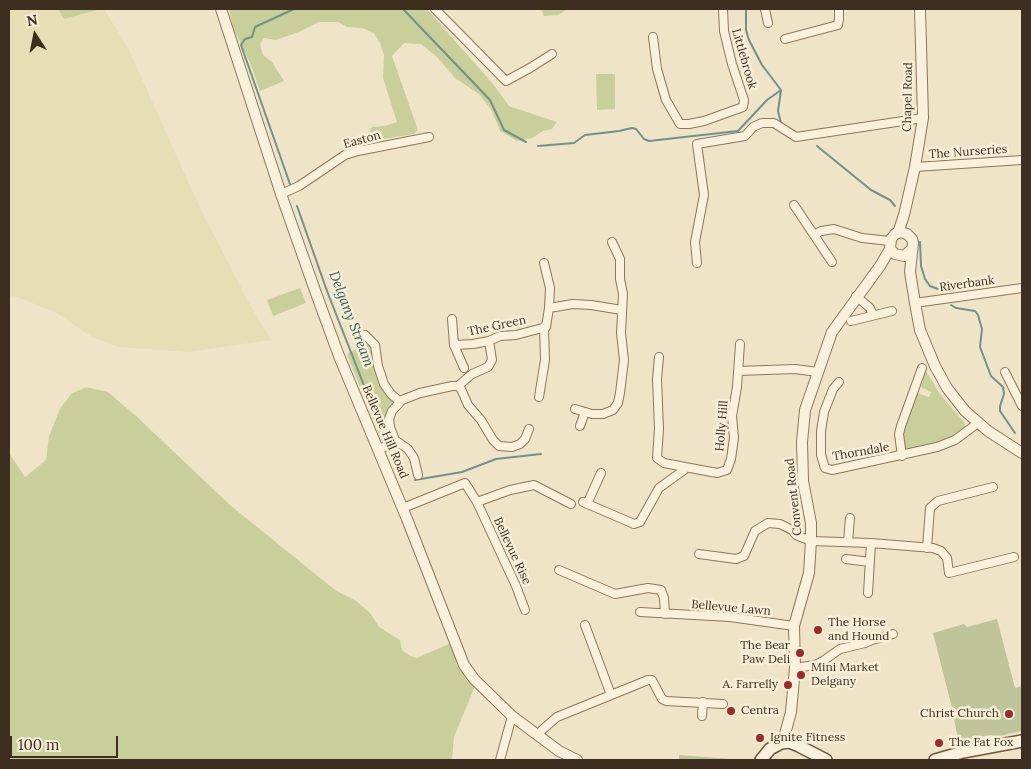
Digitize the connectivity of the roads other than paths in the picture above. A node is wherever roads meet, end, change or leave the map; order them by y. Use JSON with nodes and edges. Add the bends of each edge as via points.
{"nodes":[{"id":1,"x":221,"y":9,"type":"edge"},
{"id":2,"x":435,"y":9,"type":"edge"},
{"id":3,"x":723,"y":9,"type":"edge"},
{"id":4,"x":765,"y":9,"type":"edge"},
{"id":5,"x":838,"y":9,"type":"edge"},
{"id":6,"x":920,"y":9,"type":"edge"},
{"id":7,"x":768,"y":23,"type":"dead end"},
{"id":8,"x":652,"y":37,"type":"dead end"},
{"id":9,"x":785,"y":39,"type":"dead end"},
{"id":10,"x":552,"y":54,"type":"dead end"},
{"id":11,"x":923,"y":118,"type":"junction"},
{"id":12,"x":429,"y":137,"type":"dead end"},
{"id":13,"x":1022,"y":160,"type":"edge"},
{"id":14,"x":915,"y":167,"type":"junction"},
{"id":15,"x":281,"y":194,"type":"junction"},
{"id":16,"x":794,"y":205,"type":"dead end"},
{"id":17,"x":903,"y":233,"type":"junction"},
{"id":18,"x":814,"y":235,"type":"junction"},
{"id":19,"x":612,"y":242,"type":"dead end"},
{"id":20,"x":895,"y":250,"type":"junction"},
{"id":21,"x":912,"y":250,"type":"junction"},
{"id":22,"x":832,"y":262,"type":"dead end"},
{"id":23,"x":544,"y":263,"type":"dead end"},
{"id":24,"x":698,"y":263,"type":"dead end"},
{"id":25,"x":910,"y":272,"type":"junction"},
{"id":26,"x":1022,"y":288,"type":"edge"},
{"id":27,"x":856,"y":296,"type":"junction"},
{"id":28,"x":915,"y":303,"type":"junction"},
{"id":29,"x":548,"y":308,"type":"junction"},
{"id":30,"x":622,"y":310,"type":"junction"},
{"id":31,"x":892,"y":311,"type":"dead end"},
{"id":32,"x":874,"y":315,"type":"junction"},
{"id":33,"x":452,"y":319,"type":"dead end"},
{"id":34,"x":851,"y":321,"type":"dead end"},
{"id":35,"x":544,"y":327,"type":"junction"},
{"id":36,"x":365,"y":336,"type":"dead end"},
{"id":37,"x":489,"y":341,"type":"junction"},
{"id":38,"x":740,"y":344,"type":"dead end"},
{"id":39,"x":454,"y":345,"type":"junction"},
{"id":40,"x":659,"y":357,"type":"dead end"},
{"id":41,"x":464,"y":368,"type":"dead end"},
{"id":42,"x":922,"y":368,"type":"dead end"},
{"id":43,"x":738,"y":372,"type":"junction"},
{"id":44,"x":818,"y":372,"type":"junction"},
{"id":45,"x":1005,"y":372,"type":"dead end"},
{"id":46,"x":839,"y":382,"type":"dead end"},
{"id":47,"x":458,"y":386,"type":"junction"},
{"id":48,"x":539,"y":397,"type":"dead end"},
{"id":49,"x":400,"y":402,"type":"junction"},
{"id":50,"x":1022,"y":406,"type":"edge"},
{"id":51,"x":575,"y":409,"type":"dead end"},
{"id":52,"x":585,"y":412,"type":"junction"},
{"id":53,"x":978,"y":423,"type":"junction"},
{"id":54,"x":580,"y":426,"type":"dead end"},
{"id":55,"x":529,"y":429,"type":"dead end"},
{"id":56,"x":395,"y":440,"type":"junction"},
{"id":57,"x":378,"y":450,"type":"junction"},
{"id":58,"x":1021,"y":451,"type":"edge"},
{"id":59,"x":902,"y":456,"type":"junction"},
{"id":60,"x":685,"y":467,"type":"junction"},
{"id":61,"x":418,"y":474,"type":"dead end"},
{"id":62,"x":601,"y":474,"type":"dead end"},
{"id":63,"x":993,"y":487,"type":"dead end"},
{"id":64,"x":477,"y":502,"type":"junction"},
{"id":65,"x":571,"y":504,"type":"dead end"},
{"id":66,"x":403,"y":508,"type":"junction"},
{"id":67,"x":850,"y":518,"type":"dead end"},
{"id":68,"x":812,"y":541,"type":"junction"},
{"id":69,"x":848,"y":542,"type":"junction"},
{"id":70,"x":871,"y":543,"type":"junction"},
{"id":71,"x":927,"y":548,"type":"junction"},
{"id":72,"x":699,"y":554,"type":"dead end"},
{"id":73,"x":1014,"y":557,"type":"dead end"},
{"id":74,"x":846,"y":560,"type":"dead end"},
{"id":75,"x":870,"y":562,"type":"junction"},
{"id":76,"x":559,"y":570,"type":"dead end"},
{"id":77,"x":868,"y":593,"type":"dead end"},
{"id":78,"x":525,"y":610,"type":"dead end"},
{"id":79,"x":640,"y":612,"type":"dead end"},
{"id":80,"x":665,"y":614,"type":"junction"},
{"id":81,"x":585,"y":625,"type":"dead end"},
{"id":82,"x":794,"y":626,"type":"junction"},
{"id":83,"x":893,"y":634,"type":"dead end"},
{"id":84,"x":795,"y":668,"type":"junction"},
{"id":85,"x":611,"y":695,"type":"junction"},
{"id":86,"x":703,"y":702,"type":"junction"},
{"id":87,"x":723,"y":704,"type":"dead end"},
{"id":88,"x":512,"y":716,"type":"junction"},
{"id":89,"x":702,"y":716,"type":"dead end"},
{"id":90,"x":538,"y":735,"type":"junction"},
{"id":91,"x":1022,"y":741,"type":"edge"},
{"id":92,"x":781,"y":743,"type":"junction"},
{"id":93,"x":500,"y":760,"type":"edge"},
{"id":94,"x":577,"y":760,"type":"edge"},
{"id":95,"x":761,"y":760,"type":"edge"},
{"id":96,"x":826,"y":760,"type":"edge"},
{"id":97,"x":935,"y":760,"type":"edge"}],
"edges":[{"from":1,"to":15,"type":"street","name":"Bellevue Hill Road"},
{"from":2,"to":10,"type":"street","via":[[506,81]]},
{"from":3,"to":8,"type":"street","name":"Littlebrook","via":[[724,31],[743,106],[704,121],[680,124],[666,100]]},
{"from":4,"to":7,"type":"street"},
{"from":5,"to":9,"type":"street","via":[[838,25]]},
{"from":6,"to":11,"type":"street","name":"Chapel Road"},
{"from":11,"to":14,"type":"street","name":"Chapel Road"},
{"from":11,"to":24,"type":"street","via":[[796,137],[774,123],[762,123],[745,136],[697,144],[704,195],[694,242]]},
{"from":12,"to":15,"type":"street","name":"Easton","via":[[345,155],[299,186]]},
{"from":13,"to":14,"type":"street","name":"The Nurseries"},
{"from":14,"to":17,"type":"street","name":"Chapel Road"},
{"from":15,"to":57,"type":"street","name":"Bellevue Hill Road"},
{"from":16,"to":18,"type":"street"},
{"from":17,"to":20,"type":"street","via":[[893,236]]},
{"from":17,"to":21,"type":"street","via":[[913,243]]},
{"from":18,"to":20,"type":"street","via":[[834,229]]},
{"from":18,"to":22,"type":"street"},
{"from":19,"to":30,"type":"street","via":[[620,259]]},
{"from":20,"to":21,"type":"street","via":[[907,254]]},
{"from":20,"to":25,"type":"street"},
{"from":20,"to":27,"type":"street","name":"Convent Road"},
{"from":21,"to":25,"type":"street"},
{"from":23,"to":29,"type":"street","name":"The Green","via":[[550,288]]},
{"from":25,"to":28,"type":"street"},
{"from":26,"to":28,"type":"street","name":"Riverbank"},
{"from":27,"to":32,"type":"street"},
{"from":27,"to":44,"type":"street","name":"Convent Road","via":[[832,332]]},
{"from":28,"to":53,"type":"street","via":[[920,330],[934,366],[947,388]]},
{"from":29,"to":30,"type":"street","via":[[582,304]]},
{"from":29,"to":35,"type":"street","name":"The Green"},
{"from":30,"to":52,"type":"street","via":[[624,360],[618,402],[613,410],[603,414]]},
{"from":31,"to":32,"type":"street"},
{"from":32,"to":34,"type":"street"},
{"from":33,"to":39,"type":"street","name":"The Green"},
{"from":35,"to":37,"type":"street","name":"The Green"},
{"from":35,"to":48,"type":"street","name":"The Green","via":[[545,360]]},
{"from":36,"to":49,"type":"street","via":[[375,345],[384,384]]},
{"from":37,"to":39,"type":"street","name":"The Green"},
{"from":37,"to":47,"type":"street","via":[[492,360],[488,367],[472,374]]},
{"from":38,"to":43,"type":"street","name":"Holly Hill"},
{"from":39,"to":41,"type":"street","name":"The Green"},
{"from":40,"to":60,"type":"street","name":"Holly Hill","via":[[657,458],[664,463]]},
{"from":42,"to":59,"type":"street","name":"Thorndale","via":[[900,426]]},
{"from":43,"to":44,"type":"street","via":[[795,369]]},
{"from":43,"to":60,"type":"street","name":"Holly Hill","via":[[732,416],[734,438],[727,470],[717,473]]},
{"from":44,"to":68,"type":"street","name":"Convent Road","via":[[805,410],[802,442],[803,482]]},
{"from":45,"to":50,"type":"street"},
{"from":46,"to":59,"type":"street","name":"Thorndale","via":[[824,412],[821,455],[824,468],[832,470]]},
{"from":47,"to":49,"type":"street","via":[[420,393]]},
{"from":47,"to":55,"type":"street","via":[[499,446],[520,444]]},
{"from":49,"to":56,"type":"street","via":[[389,419]]},
{"from":51,"to":52,"type":"street"},
{"from":52,"to":54,"type":"street"},
{"from":53,"to":58,"type":"street"},
{"from":53,"to":59,"type":"street","name":"Thorndale","via":[[955,440]]},
{"from":56,"to":57,"type":"street"},
{"from":56,"to":61,"type":"street","via":[[408,449]]},
{"from":57,"to":66,"type":"street","name":"Bellevue Hill Road"},
{"from":60,"to":62,"type":"street","via":[[660,488],[640,522],[634,524],[585,503]]},
{"from":63,"to":71,"type":"street","via":[[938,501],[930,508]]},
{"from":64,"to":65,"type":"street","via":[[534,485]]},
{"from":64,"to":66,"type":"street","name":"Bellevue Rise","via":[[465,483]]},
{"from":64,"to":78,"type":"street","name":"Bellevue Rise"},
{"from":66,"to":88,"type":"street","name":"Bellevue Hill Road","via":[[464,665]]},
{"from":67,"to":69,"type":"street"},
{"from":68,"to":69,"type":"street"},
{"from":68,"to":72,"type":"street","via":[[780,524],[768,523],[755,531],[744,556],[736,560]]},
{"from":68,"to":82,"type":"street","name":"Convent Road","via":[[809,573]]},
{"from":69,"to":70,"type":"street"},
{"from":70,"to":71,"type":"street"},
{"from":70,"to":75,"type":"street"},
{"from":71,"to":73,"type":"street","via":[[941,551],[947,558],[948,573]]},
{"from":74,"to":75,"type":"street"},
{"from":75,"to":77,"type":"street"},
{"from":76,"to":80,"type":"street","via":[[616,594],[648,588],[661,590]]},
{"from":79,"to":80,"type":"street","name":"Bellevue Lawn"},
{"from":80,"to":82,"type":"street","name":"Bellevue Lawn","via":[[730,617]]},
{"from":81,"to":85,"type":"street"},
{"from":82,"to":84,"type":"street","name":"Convent Road"},
{"from":83,"to":84,"type":"street","via":[[840,649],[815,665]]},
{"from":84,"to":92,"type":"street","name":"Convent Road","via":[[790,712]]},
{"from":85,"to":86,"type":"street","via":[[652,680],[666,701]]},
{"from":85,"to":90,"type":"street","via":[[557,717]]},
{"from":86,"to":87,"type":"street"},
{"from":86,"to":89,"type":"street"},
{"from":88,"to":90,"type":"street","name":"Bellevue Hill Road"},
{"from":88,"to":93,"type":"street"},
{"from":90,"to":94,"type":"street","name":"Bellevue Hill Road","via":[[558,751]]},
{"from":91,"to":97,"type":"main road"},
{"from":92,"to":95,"type":"main road","via":[[770,749]]},
{"from":92,"to":96,"type":"main road","via":[[789,742]]}]}
